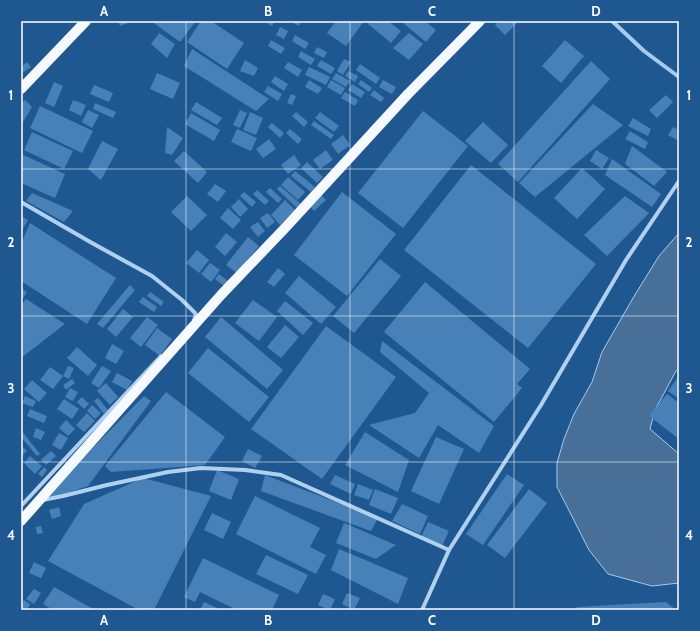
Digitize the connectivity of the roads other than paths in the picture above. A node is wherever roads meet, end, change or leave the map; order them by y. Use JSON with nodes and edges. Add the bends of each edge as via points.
{"nodes":[{"id":1,"x":86,"y":21,"type":"edge"},
{"id":2,"x":480,"y":21,"type":"edge"},
{"id":3,"x":21,"y":89,"type":"edge"},
{"id":4,"x":679,"y":181,"type":"edge"},
{"id":5,"x":21,"y":202,"type":"edge"},
{"id":6,"x":39,"y":500,"type":"junction"},
{"id":7,"x":21,"y":506,"type":"edge"},
{"id":8,"x":21,"y":521,"type":"edge"},
{"id":9,"x":448,"y":550,"type":"junction"},
{"id":10,"x":422,"y":610,"type":"edge"}],
"edges":[{"from":1,"to":3,"type":"main road"},
{"from":2,"to":6,"type":"main road","via":[[408,94],[221,295]]},
{"from":4,"to":9,"type":"street","via":[[626,260],[541,405]]},
{"from":5,"to":7,"type":"street","via":[[152,276],[182,300],[196,316]]},
{"from":6,"to":8,"type":"main road"},
{"from":6,"to":9,"type":"street","via":[[168,472],[201,468],[245,470],[281,475]]},
{"from":9,"to":10,"type":"street"}]}
